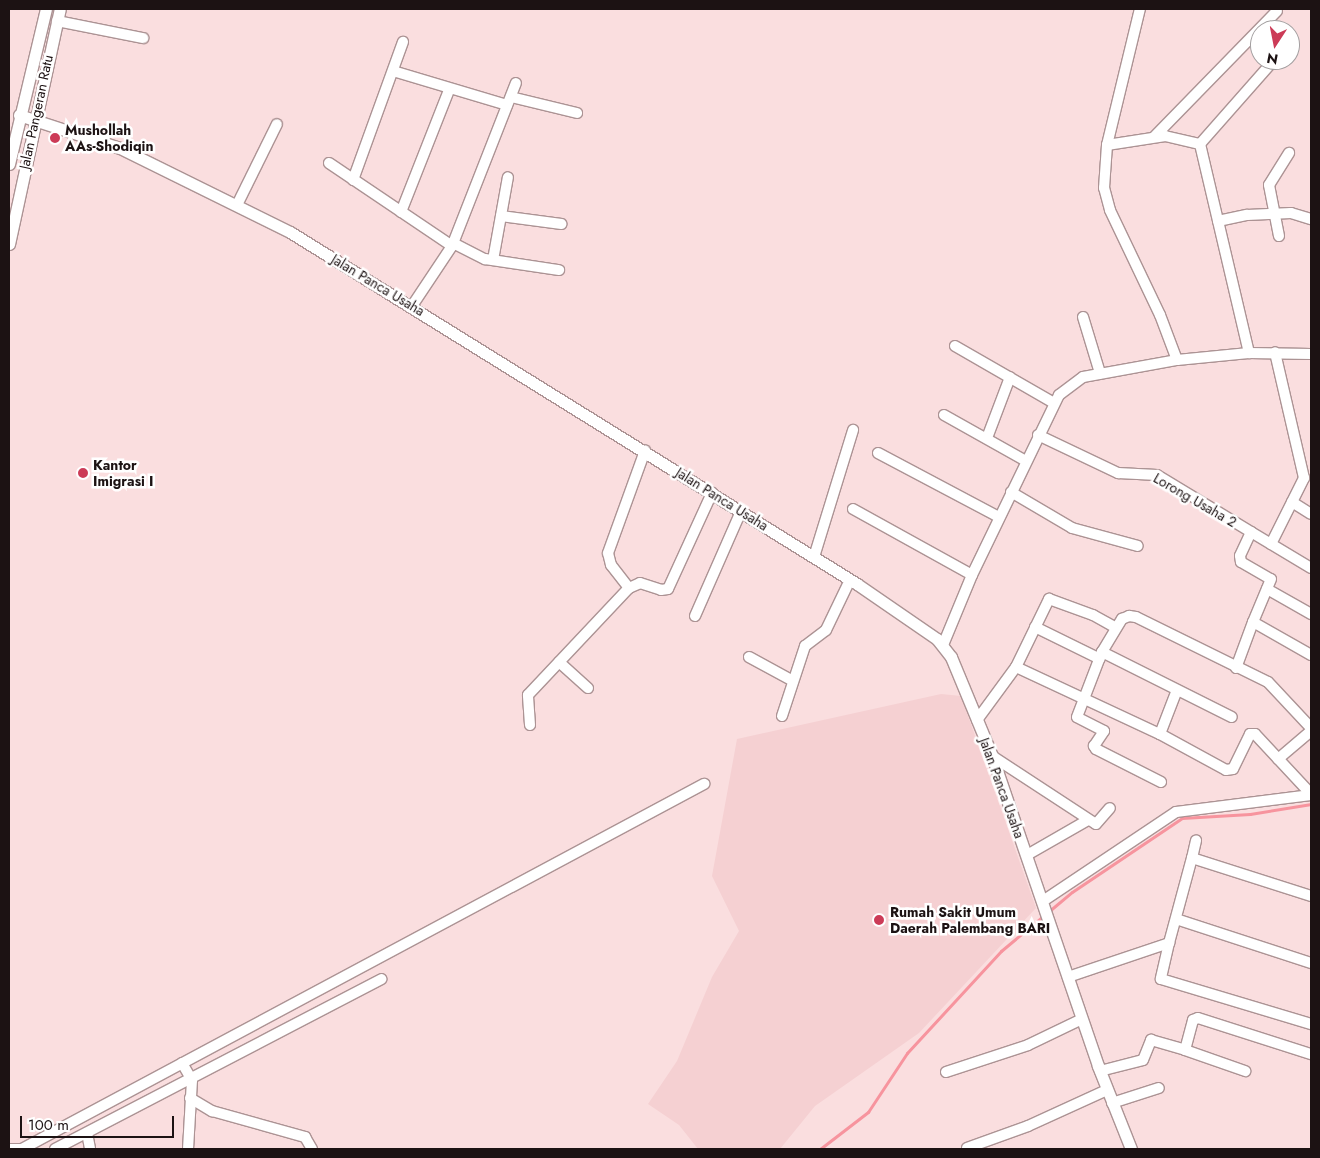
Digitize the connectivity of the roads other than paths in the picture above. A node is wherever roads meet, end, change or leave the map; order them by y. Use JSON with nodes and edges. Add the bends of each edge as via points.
{"nodes":[{"id":1,"x":46,"y":9,"type":"edge"},
{"id":2,"x":60,"y":9,"type":"edge"},
{"id":3,"x":1140,"y":9,"type":"edge"},
{"id":4,"x":1277,"y":11,"type":"dead end"},
{"id":5,"x":57,"y":21,"type":"junction"},
{"id":6,"x":143,"y":38,"type":"dead end"},
{"id":7,"x":403,"y":42,"type":"dead end"},
{"id":8,"x":1265,"y":70,"type":"edge"},
{"id":9,"x":393,"y":71,"type":"junction"},
{"id":10,"x":516,"y":83,"type":"dead end"},
{"id":11,"x":449,"y":90,"type":"junction"},
{"id":12,"x":509,"y":101,"type":"junction"},
{"id":13,"x":577,"y":113,"type":"dead end"},
{"id":14,"x":19,"y":115,"type":"junction"},
{"id":15,"x":34,"y":118,"type":"junction"},
{"id":16,"x":277,"y":124,"type":"dead end"},
{"id":17,"x":1154,"y":137,"type":"junction"},
{"id":18,"x":1200,"y":144,"type":"junction"},
{"id":19,"x":1107,"y":145,"type":"junction"},
{"id":20,"x":1289,"y":153,"type":"dead end"},
{"id":21,"x":9,"y":164,"type":"edge"},
{"id":22,"x":329,"y":164,"type":"dead end"},
{"id":23,"x":508,"y":177,"type":"dead end"},
{"id":24,"x":353,"y":180,"type":"junction"},
{"id":25,"x":237,"y":205,"type":"junction"},
{"id":26,"x":401,"y":212,"type":"junction"},
{"id":27,"x":1275,"y":214,"type":"junction"},
{"id":28,"x":501,"y":216,"type":"junction"},
{"id":29,"x":1311,"y":219,"type":"edge"},
{"id":30,"x":1218,"y":221,"type":"junction"},
{"id":31,"x":561,"y":224,"type":"dead end"},
{"id":32,"x":1279,"y":236,"type":"dead end"},
{"id":33,"x":9,"y":244,"type":"edge"},
{"id":34,"x":452,"y":244,"type":"junction"},
{"id":35,"x":493,"y":260,"type":"junction"},
{"id":36,"x":559,"y":270,"type":"dead end"},
{"id":37,"x":412,"y":306,"type":"junction"},
{"id":38,"x":1083,"y":317,"type":"dead end"},
{"id":39,"x":955,"y":346,"type":"dead end"},
{"id":40,"x":1275,"y":352,"type":"junction"},
{"id":41,"x":1249,"y":353,"type":"junction"},
{"id":42,"x":1311,"y":354,"type":"edge"},
{"id":43,"x":1177,"y":360,"type":"junction"},
{"id":44,"x":1100,"y":373,"type":"junction"},
{"id":45,"x":1010,"y":377,"type":"junction"},
{"id":46,"x":1054,"y":402,"type":"junction"},
{"id":47,"x":944,"y":415,"type":"dead end"},
{"id":48,"x":853,"y":430,"type":"dead end"},
{"id":49,"x":1038,"y":435,"type":"junction"},
{"id":50,"x":987,"y":438,"type":"junction"},
{"id":51,"x":646,"y":452,"type":"junction"},
{"id":52,"x":878,"y":453,"type":"dead end"},
{"id":53,"x":1026,"y":461,"type":"junction"},
{"id":54,"x":1011,"y":492,"type":"junction"},
{"id":55,"x":712,"y":493,"type":"junction"},
{"id":56,"x":1292,"y":502,"type":"junction"},
{"id":57,"x":853,"y":509,"type":"dead end"},
{"id":58,"x":741,"y":511,"type":"junction"},
{"id":59,"x":1311,"y":514,"type":"edge"},
{"id":60,"x":1000,"y":517,"type":"junction"},
{"id":61,"x":1251,"y":532,"type":"junction"},
{"id":62,"x":1271,"y":544,"type":"junction"},
{"id":63,"x":1138,"y":546,"type":"dead end"},
{"id":64,"x":814,"y":557,"type":"junction"},
{"id":65,"x":1311,"y":568,"type":"edge"},
{"id":66,"x":972,"y":576,"type":"junction"},
{"id":67,"x":850,"y":580,"type":"junction"},
{"id":68,"x":630,"y":588,"type":"junction"},
{"id":69,"x":1267,"y":589,"type":"junction"},
{"id":70,"x":1311,"y":614,"type":"edge"},
{"id":71,"x":695,"y":616,"type":"dead end"},
{"id":72,"x":1252,"y":622,"type":"junction"},
{"id":73,"x":1035,"y":628,"type":"junction"},
{"id":74,"x":1116,"y":628,"type":"junction"},
{"id":75,"x":943,"y":645,"type":"junction"},
{"id":76,"x":1101,"y":655,"type":"junction"},
{"id":77,"x":1311,"y":655,"type":"edge"},
{"id":78,"x":749,"y":657,"type":"dead end"},
{"id":79,"x":559,"y":662,"type":"junction"},
{"id":80,"x":1016,"y":667,"type":"junction"},
{"id":81,"x":1236,"y":668,"type":"junction"},
{"id":82,"x":793,"y":681,"type":"junction"},
{"id":83,"x":588,"y":688,"type":"dead end"},
{"id":84,"x":1177,"y":690,"type":"junction"},
{"id":85,"x":1082,"y":699,"type":"junction"},
{"id":86,"x":782,"y":716,"type":"dead end"},
{"id":87,"x":1232,"y":717,"type":"dead end"},
{"id":88,"x":977,"y":720,"type":"junction"},
{"id":89,"x":530,"y":725,"type":"dead end"},
{"id":90,"x":1311,"y":729,"type":"edge"},
{"id":91,"x":1160,"y":734,"type":"junction"},
{"id":92,"x":992,"y":756,"type":"junction"},
{"id":93,"x":1278,"y":759,"type":"junction"},
{"id":94,"x":1161,"y":782,"type":"dead end"},
{"id":95,"x":704,"y":784,"type":"dead end"},
{"id":96,"x":1311,"y":794,"type":"edge"},
{"id":97,"x":1110,"y":808,"type":"dead end"},
{"id":98,"x":1088,"y":820,"type":"junction"},
{"id":99,"x":1196,"y":840,"type":"dead end"},
{"id":100,"x":1027,"y":854,"type":"junction"},
{"id":101,"x":1192,"y":858,"type":"junction"},
{"id":102,"x":1311,"y":896,"type":"edge"},
{"id":103,"x":1044,"y":904,"type":"junction"},
{"id":104,"x":1176,"y":920,"type":"junction"},
{"id":105,"x":1169,"y":943,"type":"junction"},
{"id":106,"x":1311,"y":963,"type":"edge"},
{"id":107,"x":1068,"y":977,"type":"junction"},
{"id":108,"x":381,"y":979,"type":"dead end"},
{"id":109,"x":1082,"y":1019,"type":"junction"},
{"id":110,"x":1311,"y":1024,"type":"edge"},
{"id":111,"x":1185,"y":1050,"type":"junction"},
{"id":112,"x":1311,"y":1054,"type":"edge"},
{"id":113,"x":182,"y":1063,"type":"junction"},
{"id":114,"x":1100,"y":1071,"type":"junction"},
{"id":115,"x":1245,"y":1071,"type":"dead end"},
{"id":116,"x":946,"y":1072,"type":"dead end"},
{"id":117,"x":192,"y":1080,"type":"junction"},
{"id":118,"x":1159,"y":1088,"type":"dead end"},
{"id":119,"x":1107,"y":1090,"type":"junction"},
{"id":120,"x":190,"y":1098,"type":"junction"},
{"id":121,"x":1112,"y":1103,"type":"junction"},
{"id":122,"x":86,"y":1133,"type":"junction"},
{"id":123,"x":967,"y":1148,"type":"dead end"},
{"id":124,"x":10,"y":1149,"type":"edge"},
{"id":125,"x":55,"y":1149,"type":"edge"},
{"id":126,"x":90,"y":1149,"type":"edge"},
{"id":127,"x":188,"y":1149,"type":"edge"},
{"id":128,"x":312,"y":1149,"type":"edge"},
{"id":129,"x":1131,"y":1149,"type":"edge"}],
"edges":[{"from":1,"to":14,"type":"street","name":"Jalan Pangeran Ratu"},
{"from":2,"to":5,"type":"street","name":"Jalan Pangeran Ratu"},
{"from":3,"to":19,"type":"street"},
{"from":4,"to":17,"type":"street"},
{"from":5,"to":6,"type":"street"},
{"from":5,"to":15,"type":"street","name":"Jalan Pangeran Ratu"},
{"from":7,"to":9,"type":"street"},
{"from":8,"to":18,"type":"street"},
{"from":9,"to":11,"type":"street"},
{"from":9,"to":24,"type":"street"},
{"from":10,"to":12,"type":"street"},
{"from":11,"to":12,"type":"street"},
{"from":11,"to":26,"type":"street"},
{"from":12,"to":13,"type":"street"},
{"from":12,"to":34,"type":"street"},
{"from":14,"to":15,"type":"street","name":"Jalan Panca Usaha"},
{"from":14,"to":21,"type":"street","name":"Jalan Pangeran Ratu"},
{"from":15,"to":25,"type":"street","name":"Jalan Panca Usaha","via":[[120,148]]},
{"from":15,"to":33,"type":"street","name":"Jalan Pangeran Ratu"},
{"from":16,"to":25,"type":"street"},
{"from":17,"to":18,"type":"street","via":[[1175,137]]},
{"from":17,"to":19,"type":"street"},
{"from":18,"to":30,"type":"street"},
{"from":19,"to":43,"type":"street","via":[[1103,176],[1108,204],[1160,315]]},
{"from":20,"to":27,"type":"street","via":[[1270,180]]},
{"from":22,"to":24,"type":"street"},
{"from":23,"to":28,"type":"street"},
{"from":24,"to":26,"type":"street"},
{"from":25,"to":37,"type":"street","name":"Jalan Panca Usaha","via":[[290,232]]},
{"from":26,"to":34,"type":"street"},
{"from":27,"to":29,"type":"street","via":[[1291,213]]},
{"from":27,"to":30,"type":"street"},
{"from":27,"to":32,"type":"street"},
{"from":28,"to":31,"type":"street"},
{"from":28,"to":35,"type":"street"},
{"from":30,"to":41,"type":"street"},
{"from":34,"to":35,"type":"street"},
{"from":34,"to":37,"type":"street"},
{"from":35,"to":36,"type":"street"},
{"from":37,"to":51,"type":"street","name":"Jalan Panca Usaha"},
{"from":38,"to":44,"type":"street"},
{"from":39,"to":45,"type":"street"},
{"from":40,"to":41,"type":"street"},
{"from":40,"to":42,"type":"street"},
{"from":40,"to":56,"type":"street","via":[[1304,478]]},
{"from":41,"to":43,"type":"street"},
{"from":43,"to":44,"type":"street"},
{"from":44,"to":46,"type":"street","via":[[1074,382]]},
{"from":45,"to":46,"type":"street"},
{"from":45,"to":50,"type":"street"},
{"from":46,"to":49,"type":"street"},
{"from":47,"to":50,"type":"street"},
{"from":48,"to":64,"type":"street"},
{"from":49,"to":53,"type":"street"},
{"from":49,"to":61,"type":"street","name":"Lorong Usaha 2","via":[[1118,473],[1142,472],[1161,477]]},
{"from":50,"to":53,"type":"street"},
{"from":51,"to":55,"type":"street","name":"Jalan Panca Usaha"},
{"from":51,"to":68,"type":"street","via":[[608,553],[611,565]]},
{"from":52,"to":60,"type":"street"},
{"from":53,"to":54,"type":"street"},
{"from":54,"to":60,"type":"street"},
{"from":54,"to":63,"type":"street","via":[[1072,528]]},
{"from":55,"to":58,"type":"street","name":"Jalan Panca Usaha"},
{"from":55,"to":68,"type":"street","via":[[668,589],[640,583]]},
{"from":56,"to":59,"type":"street"},
{"from":56,"to":62,"type":"street"},
{"from":57,"to":66,"type":"street"},
{"from":58,"to":64,"type":"street","name":"Jalan Panca Usaha"},
{"from":58,"to":71,"type":"street"},
{"from":60,"to":66,"type":"street"},
{"from":61,"to":62,"type":"street"},
{"from":61,"to":69,"type":"street","name":"Lorong Usaha 2","via":[[1240,560],[1270,577]]},
{"from":62,"to":65,"type":"street"},
{"from":64,"to":67,"type":"street","name":"Jalan Panca Usaha"},
{"from":66,"to":75,"type":"street"},
{"from":67,"to":75,"type":"street","name":"Jalan Panca Usaha"},
{"from":67,"to":82,"type":"street","via":[[826,630],[804,646]]},
{"from":68,"to":79,"type":"street"},
{"from":69,"to":70,"type":"street"},
{"from":69,"to":72,"type":"street"},
{"from":72,"to":77,"type":"street"},
{"from":72,"to":81,"type":"street"},
{"from":73,"to":74,"type":"street","via":[[1051,598]]},
{"from":73,"to":76,"type":"street"},
{"from":73,"to":80,"type":"street"},
{"from":74,"to":76,"type":"street"},
{"from":74,"to":81,"type":"street","via":[[1126,616],[1136,617]]},
{"from":75,"to":88,"type":"street","name":"Jalan Panca Usaha"},
{"from":76,"to":84,"type":"street"},
{"from":76,"to":85,"type":"street"},
{"from":78,"to":82,"type":"street"},
{"from":79,"to":83,"type":"street"},
{"from":79,"to":89,"type":"street","via":[[527,698]]},
{"from":80,"to":85,"type":"street"},
{"from":80,"to":88,"type":"street"},
{"from":81,"to":90,"type":"street","via":[[1268,682]]},
{"from":82,"to":86,"type":"street"},
{"from":84,"to":87,"type":"street"},
{"from":84,"to":91,"type":"street"},
{"from":85,"to":91,"type":"street"},
{"from":85,"to":94,"type":"street","via":[[1076,711],[1077,719],[1104,732],[1094,748]]},
{"from":88,"to":92,"type":"street","name":"Jalan Panca Usaha"},
{"from":90,"to":93,"type":"street"},
{"from":91,"to":93,"type":"street","via":[[1226,770],[1233,770],[1252,734]]},
{"from":92,"to":98,"type":"street"},
{"from":92,"to":100,"type":"street","name":"Jalan Panca Usaha"},
{"from":93,"to":96,"type":"street"},
{"from":95,"to":113,"type":"street"},
{"from":96,"to":103,"type":"street","via":[[1176,812]]},
{"from":97,"to":98,"type":"street","via":[[1097,824]]},
{"from":98,"to":100,"type":"street"},
{"from":99,"to":101,"type":"street"},
{"from":100,"to":103,"type":"street","name":"Jalan Panca Usaha"},
{"from":101,"to":102,"type":"street"},
{"from":101,"to":104,"type":"street"},
{"from":103,"to":107,"type":"street","name":"Jalan Panca Usaha"},
{"from":104,"to":105,"type":"street"},
{"from":104,"to":106,"type":"street"},
{"from":105,"to":107,"type":"street"},
{"from":105,"to":110,"type":"street","via":[[1161,979]]},
{"from":107,"to":109,"type":"street","name":"Jalan Panca Usaha"},
{"from":108,"to":117,"type":"street"},
{"from":109,"to":114,"type":"street","name":"Jalan Panca Usaha"},
{"from":109,"to":116,"type":"street","via":[[1028,1045]]},
{"from":111,"to":112,"type":"street","via":[[1193,1020],[1198,1018]]},
{"from":111,"to":114,"type":"street","via":[[1151,1040],[1143,1060]]},
{"from":111,"to":115,"type":"street"},
{"from":113,"to":117,"type":"street"},
{"from":113,"to":124,"type":"street","via":[[22,1148]]},
{"from":114,"to":119,"type":"street","name":"Jalan Panca Usaha"},
{"from":117,"to":120,"type":"street"},
{"from":117,"to":122,"type":"street"},
{"from":118,"to":121,"type":"street"},
{"from":119,"to":121,"type":"street","name":"Jalan Panca Usaha"},
{"from":119,"to":123,"type":"street","via":[[1028,1126]]},
{"from":120,"to":127,"type":"street"},
{"from":120,"to":128,"type":"street","via":[[212,1111],[305,1137]]},
{"from":121,"to":129,"type":"street","name":"Jalan Panca Usaha"},
{"from":122,"to":125,"type":"street"},
{"from":122,"to":126,"type":"street"}]}
